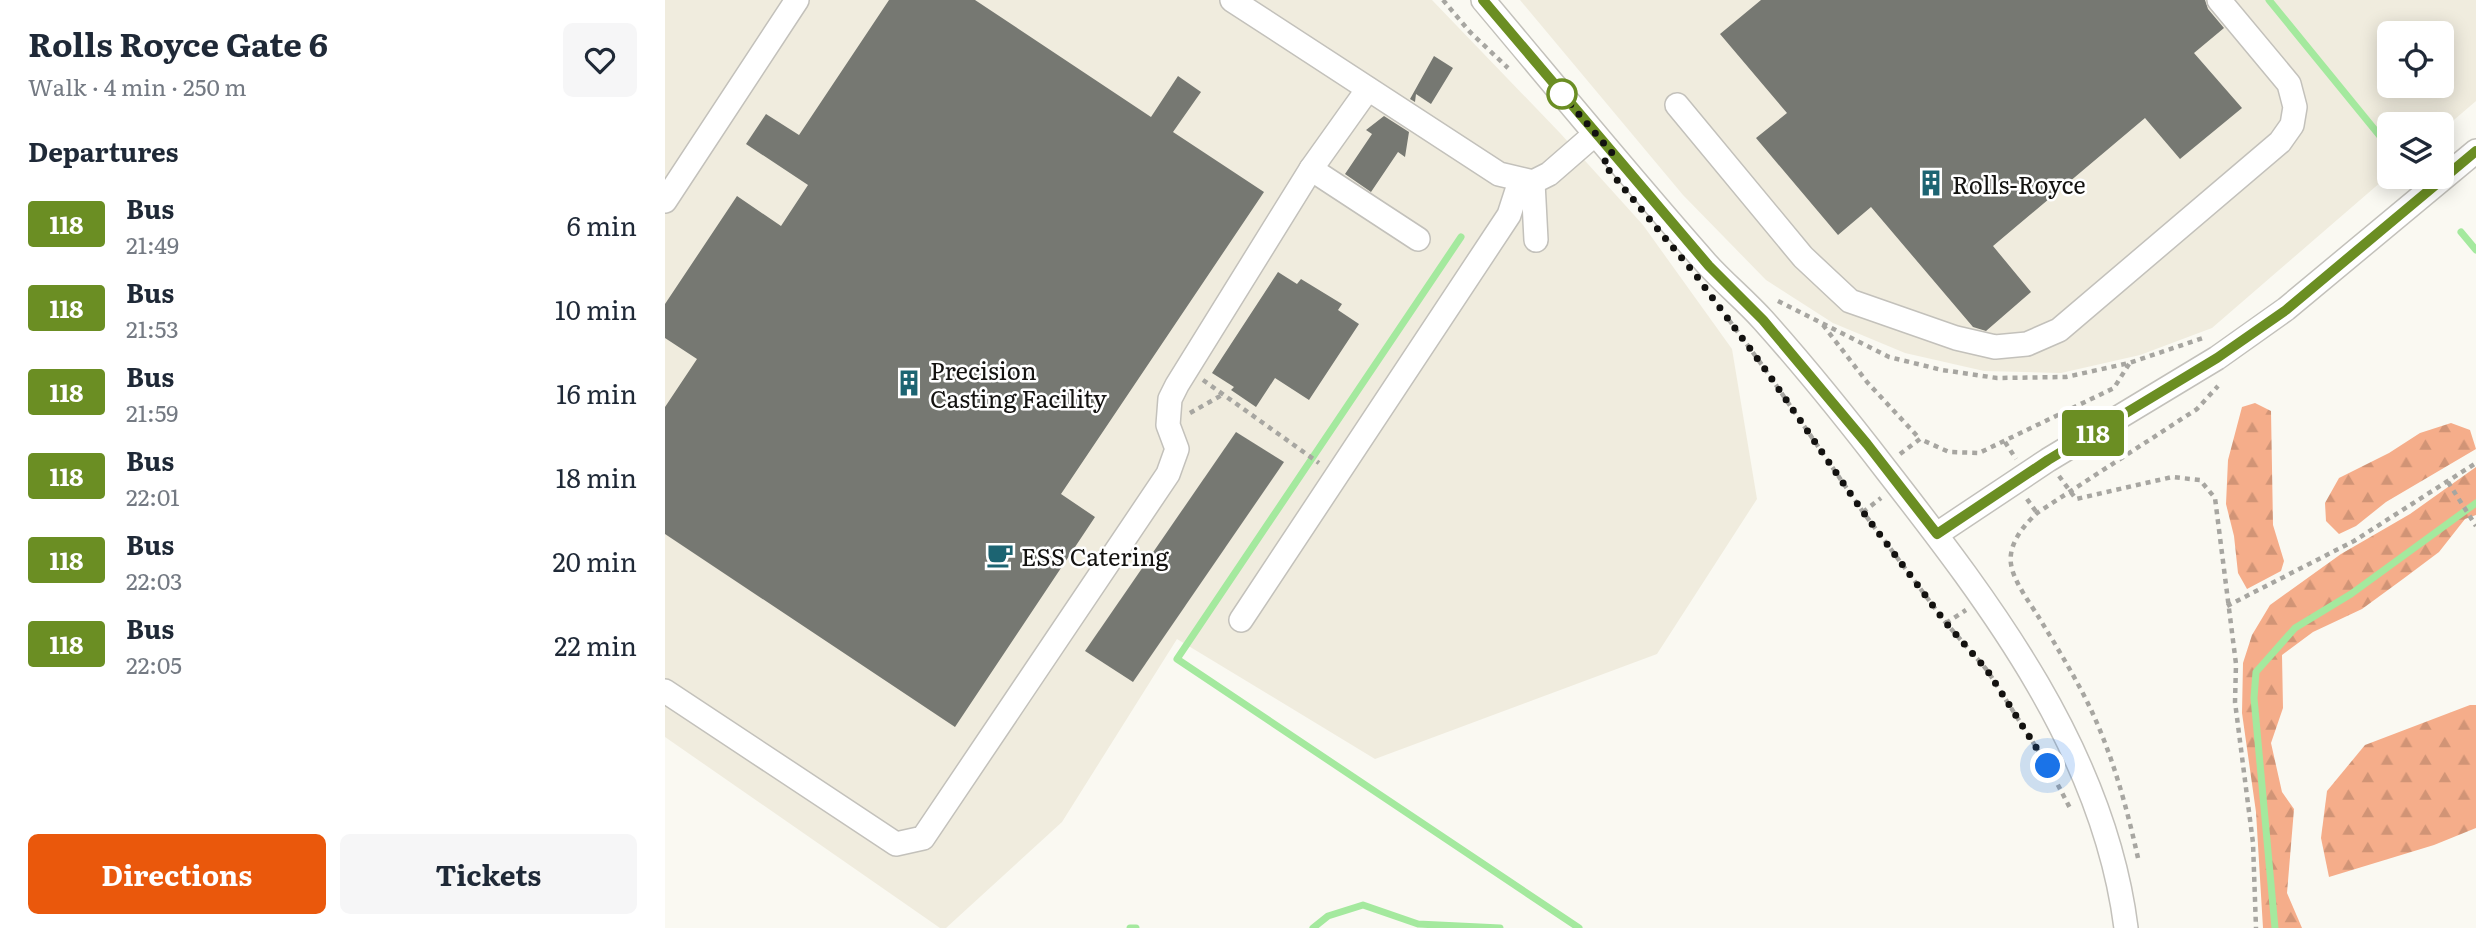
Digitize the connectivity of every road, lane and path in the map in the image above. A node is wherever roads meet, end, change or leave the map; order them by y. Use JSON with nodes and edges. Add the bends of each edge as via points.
{"nodes":[{"id":1,"x":797,"y":0,"type":"edge"},
{"id":2,"x":1232,"y":0,"type":"edge"},
{"id":3,"x":1483,"y":0,"type":"edge"},
{"id":4,"x":2219,"y":0,"type":"edge"},
{"id":5,"x":1368,"y":89,"type":"junction"},
{"id":6,"x":1677,"y":105,"type":"dead end"},
{"id":7,"x":1595,"y":134,"type":"junction"},
{"id":8,"x":2476,"y":151,"type":"edge"},
{"id":9,"x":1311,"y":169,"type":"junction"},
{"id":10,"x":1527,"y":182,"type":"junction"},
{"id":11,"x":665,"y":201,"type":"edge"},
{"id":12,"x":1418,"y":239,"type":"dead end"},
{"id":13,"x":1536,"y":240,"type":"dead end"},
{"id":14,"x":1726,"y":316,"type":"dead end"},
{"id":15,"x":1821,"y":322,"type":"dead end"},
{"id":16,"x":2129,"y":363,"type":"dead end"},
{"id":17,"x":1188,"y":369,"type":"junction"},
{"id":18,"x":2224,"y":379,"type":"dead end"},
{"id":19,"x":1223,"y":394,"type":"junction"},
{"id":20,"x":1168,"y":425,"type":"junction"},
{"id":21,"x":1920,"y":439,"type":"junction"},
{"id":22,"x":2048,"y":460,"type":"junction"},
{"id":23,"x":2476,"y":463,"type":"edge"},
{"id":24,"x":1325,"y":467,"type":"dead end"},
{"id":25,"x":1887,"y":470,"type":"junction"},
{"id":26,"x":2448,"y":482,"type":"junction"},
{"id":27,"x":2071,"y":492,"type":"junction"},
{"id":28,"x":1863,"y":512,"type":"junction"},
{"id":29,"x":2476,"y":526,"type":"edge"},
{"id":30,"x":1937,"y":534,"type":"junction"},
{"id":31,"x":2013,"y":548,"type":"dead end"},
{"id":32,"x":2227,"y":606,"type":"junction"},
{"id":33,"x":1241,"y":620,"type":"dead end"},
{"id":34,"x":665,"y":691,"type":"edge"},
{"id":35,"x":2074,"y":816,"type":"dead end"},
{"id":36,"x":2126,"y":928,"type":"edge"},
{"id":37,"x":2256,"y":928,"type":"edge"}],
"edges":[{"from":1,"to":11,"type":"street"},
{"from":2,"to":5,"type":"street"},
{"from":3,"to":7,"type":"street"},
{"from":4,"to":6,"type":"street","via":[[2289,84],[2295,107],[2292,125],[2280,142],[2059,330],[2027,344],[1995,347],[1956,338],[1850,301],[1803,257]]},
{"from":5,"to":9,"type":"street"},
{"from":5,"to":10,"type":"street","via":[[1499,174]]},
{"from":7,"to":10,"type":"street","via":[[1549,174]]},
{"from":7,"to":25,"type":"street","via":[[1709,266],[1763,320]]},
{"from":8,"to":22,"type":"street","via":[[2286,310],[2217,358]]},
{"from":9,"to":12,"type":"street"},
{"from":9,"to":17,"type":"street"},
{"from":10,"to":13,"type":"street"},
{"from":10,"to":33,"type":"street"},
{"from":14,"to":28,"type":"path"},
{"from":15,"to":21,"type":"path","via":[[1867,382]]},
{"from":16,"to":21,"type":"path","via":[[2114,388],[1979,453],[1949,452]]},
{"from":17,"to":19,"type":"path"},
{"from":17,"to":20,"type":"street","via":[[1171,399]]},
{"from":18,"to":27,"type":"path","via":[[2197,409]]},
{"from":19,"to":20,"type":"path"},
{"from":19,"to":24,"type":"path"},
{"from":20,"to":34,"type":"street","via":[[1177,449],[1168,474],[923,838],[896,844]]},
{"from":21,"to":25,"type":"path","via":[[1889,463]]},
{"from":22,"to":27,"type":"path"},
{"from":22,"to":30,"type":"street"},
{"from":23,"to":26,"type":"path"},
{"from":25,"to":28,"type":"path","via":[[1891,491]]},
{"from":25,"to":30,"type":"street"},
{"from":26,"to":29,"type":"path"},
{"from":26,"to":32,"type":"path","via":[[2354,541]]},
{"from":27,"to":31,"type":"path","via":[[2037,513]]},
{"from":27,"to":32,"type":"path","via":[[2076,499],[2172,477],[2200,480],[2214,498]]},
{"from":28,"to":35,"type":"path","via":[[1987,670]]},
{"from":30,"to":36,"type":"street","via":[[2020,654],[2077,759],[2102,823]]},
{"from":32,"to":37,"type":"path","via":[[2253,842]]}]}
